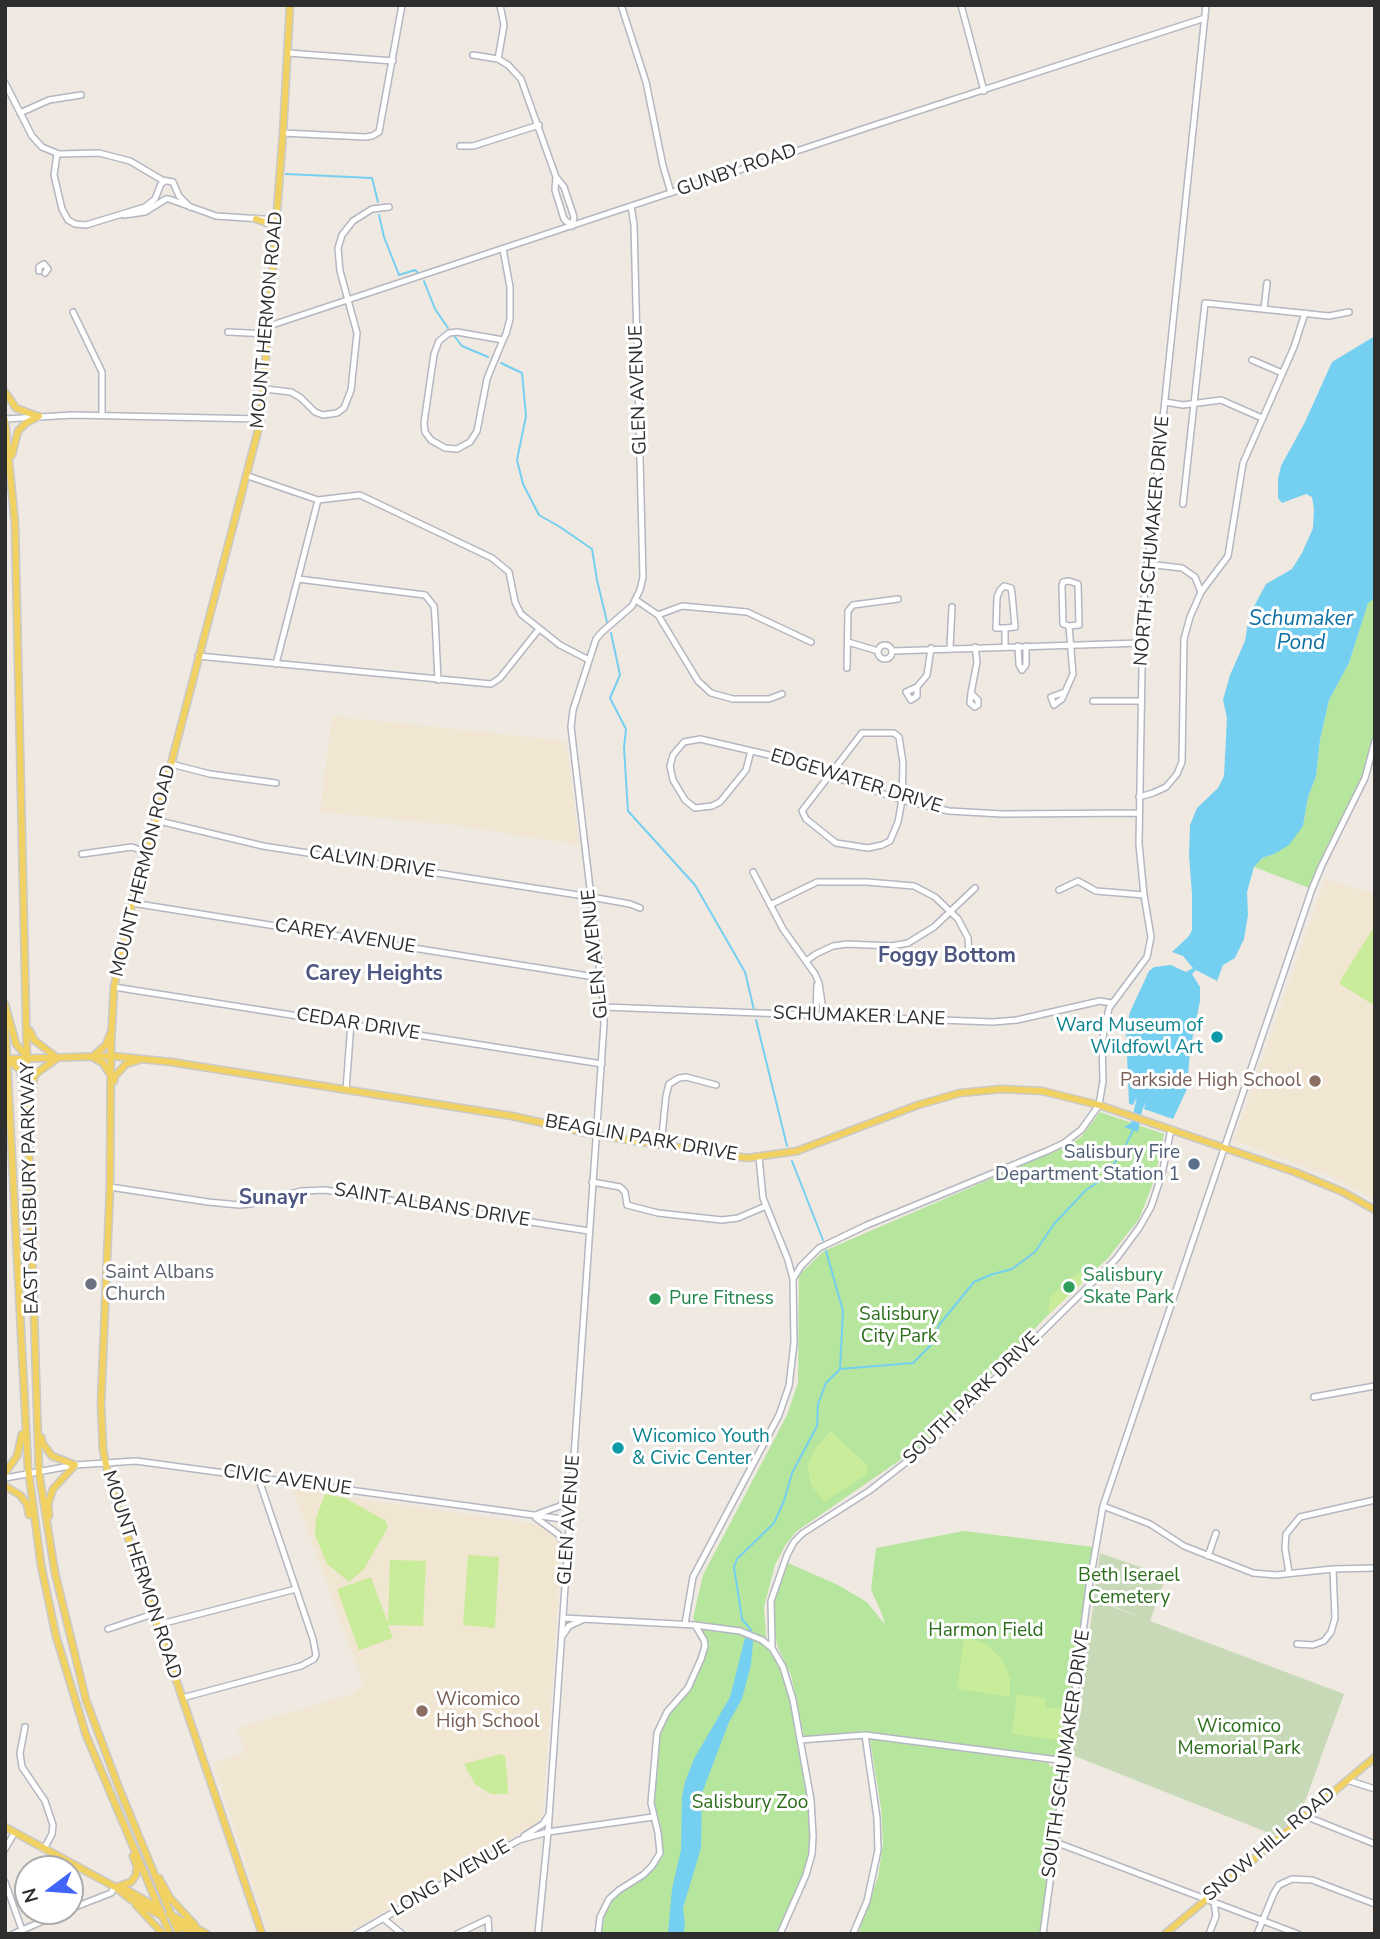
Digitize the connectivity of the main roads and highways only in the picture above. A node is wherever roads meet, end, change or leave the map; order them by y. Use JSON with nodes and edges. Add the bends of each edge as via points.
{"nodes":[{"id":1,"x":290,"y":5,"type":"edge"},
{"id":2,"x":278,"y":200,"type":"junction"},
{"id":3,"x":276,"y":238,"type":"junction"},
{"id":4,"x":5,"y":392,"type":"edge"},
{"id":5,"x":5,"y":420,"type":"edge"},
{"id":6,"x":11,"y":464,"type":"junction"},
{"id":7,"x":27,"y":996,"type":"junction"},
{"id":8,"x":5,"y":1004,"type":"edge"},
{"id":9,"x":5,"y":1022,"type":"edge"},
{"id":10,"x":112,"y":1024,"type":"junction"},
{"id":11,"x":112,"y":1056,"type":"junction"},
{"id":12,"x":92,"y":1057,"type":"junction"},
{"id":13,"x":28,"y":1058,"type":"junction"},
{"id":14,"x":58,"y":1058,"type":"junction"},
{"id":15,"x":6,"y":1059,"type":"edge"},
{"id":16,"x":143,"y":1059,"type":"junction"},
{"id":17,"x":112,"y":1079,"type":"junction"},
{"id":18,"x":5,"y":1085,"type":"edge"},
{"id":19,"x":9,"y":1096,"type":"junction"},
{"id":20,"x":112,"y":1104,"type":"junction"},
{"id":21,"x":29,"y":1130,"type":"junction"},
{"id":22,"x":1375,"y":1210,"type":"edge"},
{"id":23,"x":22,"y":1363,"type":"junction"},
{"id":24,"x":35,"y":1377,"type":"junction"},
{"id":25,"x":5,"y":1472,"type":"edge"},
{"id":26,"x":5,"y":1486,"type":"edge"},
{"id":27,"x":38,"y":1549,"type":"junction"},
{"id":28,"x":55,"y":1573,"type":"junction"},
{"id":29,"x":1375,"y":1757,"type":"edge"},
{"id":30,"x":5,"y":1827,"type":"edge"},
{"id":31,"x":125,"y":1827,"type":"junction"},
{"id":32,"x":152,"y":1867,"type":"junction"},
{"id":33,"x":115,"y":1887,"type":"junction"},
{"id":34,"x":130,"y":1899,"type":"junction"},
{"id":35,"x":160,"y":1909,"type":"junction"},
{"id":36,"x":167,"y":1915,"type":"junction"},
{"id":37,"x":174,"y":1923,"type":"junction"},
{"id":38,"x":201,"y":1933,"type":"edge"},
{"id":39,"x":163,"y":1934,"type":"edge"},
{"id":40,"x":170,"y":1934,"type":"edge"},
{"id":41,"x":179,"y":1934,"type":"edge"},
{"id":42,"x":262,"y":1934,"type":"edge"},
{"id":43,"x":1165,"y":1934,"type":"edge"}],
"edges":[{"from":1,"to":2,"type":"main road","name":"MOUNT HERMON ROAD"},
{"from":2,"to":3,"type":"main road","name":"MOUNT HERMON ROAD"},
{"from":2,"to":3,"type":"main road","via":[[273,213],[260,219],[270,224]]},
{"from":3,"to":10,"type":"main road","name":"MOUNT HERMON ROAD","via":[[261,419],[132,903],[114,987]]},
{"from":4,"to":6,"type":"main road","via":[[16,408],[39,416],[16,435]]},
{"from":5,"to":6,"type":"main road","name":"EAST SALISBURY PARKWAY"},
{"from":6,"to":7,"type":"main road","name":"EAST SALISBURY PARKWAY"},
{"from":7,"to":13,"type":"main road","name":"EAST SALISBURY PARKWAY"},
{"from":7,"to":14,"type":"main road","via":[[32,1036]]},
{"from":8,"to":13,"type":"main road","via":[[16,1044]]},
{"from":9,"to":15,"type":"main road","name":"EAST SALISBURY PARKWAY"},
{"from":10,"to":11,"type":"main road","name":"MOUNT HERMON ROAD"},
{"from":10,"to":12,"type":"main road","via":[[106,1045]]},
{"from":11,"to":12,"type":"main road","name":"BEAGLIN PARK DRIVE"},
{"from":11,"to":16,"type":"main road","name":"BEAGLIN PARK DRIVE"},
{"from":11,"to":17,"type":"main road","name":"MOUNT HERMON ROAD"},
{"from":12,"to":14,"type":"main road","name":"BEAGLIN PARK DRIVE"},
{"from":12,"to":17,"type":"main road","via":[[103,1063]]},
{"from":13,"to":14,"type":"main road","name":"BEAGLIN PARK DRIVE"},
{"from":13,"to":15,"type":"main road","name":"BEAGLIN PARK DRIVE"},
{"from":13,"to":21,"type":"main road","name":"EAST SALISBURY PARKWAY"},
{"from":14,"to":21,"type":"main road","via":[[34,1077]]},
{"from":15,"to":19,"type":"main road","name":"EAST SALISBURY PARKWAY"},
{"from":15,"to":21,"type":"main road","via":[[20,1070]]},
{"from":16,"to":20,"type":"main road","via":[[126,1065],[115,1076]]},
{"from":16,"to":22,"type":"main road","name":"BEAGLIN PARK DRIVE","via":[[512,1116],[596,1135],[736,1157],[807,1147],[960,1093],[1042,1091],[1099,1105],[1225,1148],[1317,1181]]},
{"from":17,"to":20,"type":"main road","name":"MOUNT HERMON ROAD"},
{"from":18,"to":19,"type":"main road"},
{"from":19,"to":23,"type":"main road","name":"EAST SALISBURY PARKWAY"},
{"from":20,"to":42,"type":"main road","name":"MOUNT HERMON ROAD","via":[[101,1402],[104,1461]]},
{"from":21,"to":24,"type":"main road","name":"EAST SALISBURY PARKWAY"},
{"from":23,"to":25,"type":"main road","via":[[22,1441],[14,1464]]},
{"from":23,"to":27,"type":"main road","name":"EAST SALISBURY PARKWAY"},
{"from":24,"to":28,"type":"main road","name":"EAST SALISBURY PARKWAY","via":[[39,1473]]},
{"from":24,"to":28,"type":"main road","via":[[41,1440],[52,1456],[75,1465],[58,1482],[48,1504]]},
{"from":26,"to":27,"type":"main road","via":[[17,1491],[27,1504]]},
{"from":27,"to":31,"type":"main road","name":"EAST SALISBURY PARKWAY","via":[[76,1706]]},
{"from":28,"to":32,"type":"main road","name":"EAST SALISBURY PARKWAY","via":[[86,1700]]},
{"from":29,"to":43,"type":"main road","name":"SNOW HILL ROAD"},
{"from":30,"to":33,"type":"main road"},
{"from":31,"to":33,"type":"main road","via":[[137,1871],[131,1882]]},
{"from":31,"to":35,"type":"main road","name":"EAST SALISBURY PARKWAY"},
{"from":32,"to":36,"type":"main road","name":"EAST SALISBURY PARKWAY"},
{"from":32,"to":38,"type":"main road","via":[[170,1898]]},
{"from":33,"to":34,"type":"main road"},
{"from":33,"to":35,"type":"main road"},
{"from":34,"to":36,"type":"main road"},
{"from":34,"to":39,"type":"main road"},
{"from":35,"to":36,"type":"main road","name":"EAST SALISBURY PARKWAY"},
{"from":36,"to":37,"type":"main road"},
{"from":36,"to":38,"type":"main road"},
{"from":36,"to":40,"type":"main road","name":"EAST SALISBURY PARKWAY"},
{"from":37,"to":38,"type":"main road"},
{"from":37,"to":41,"type":"main road"}]}
